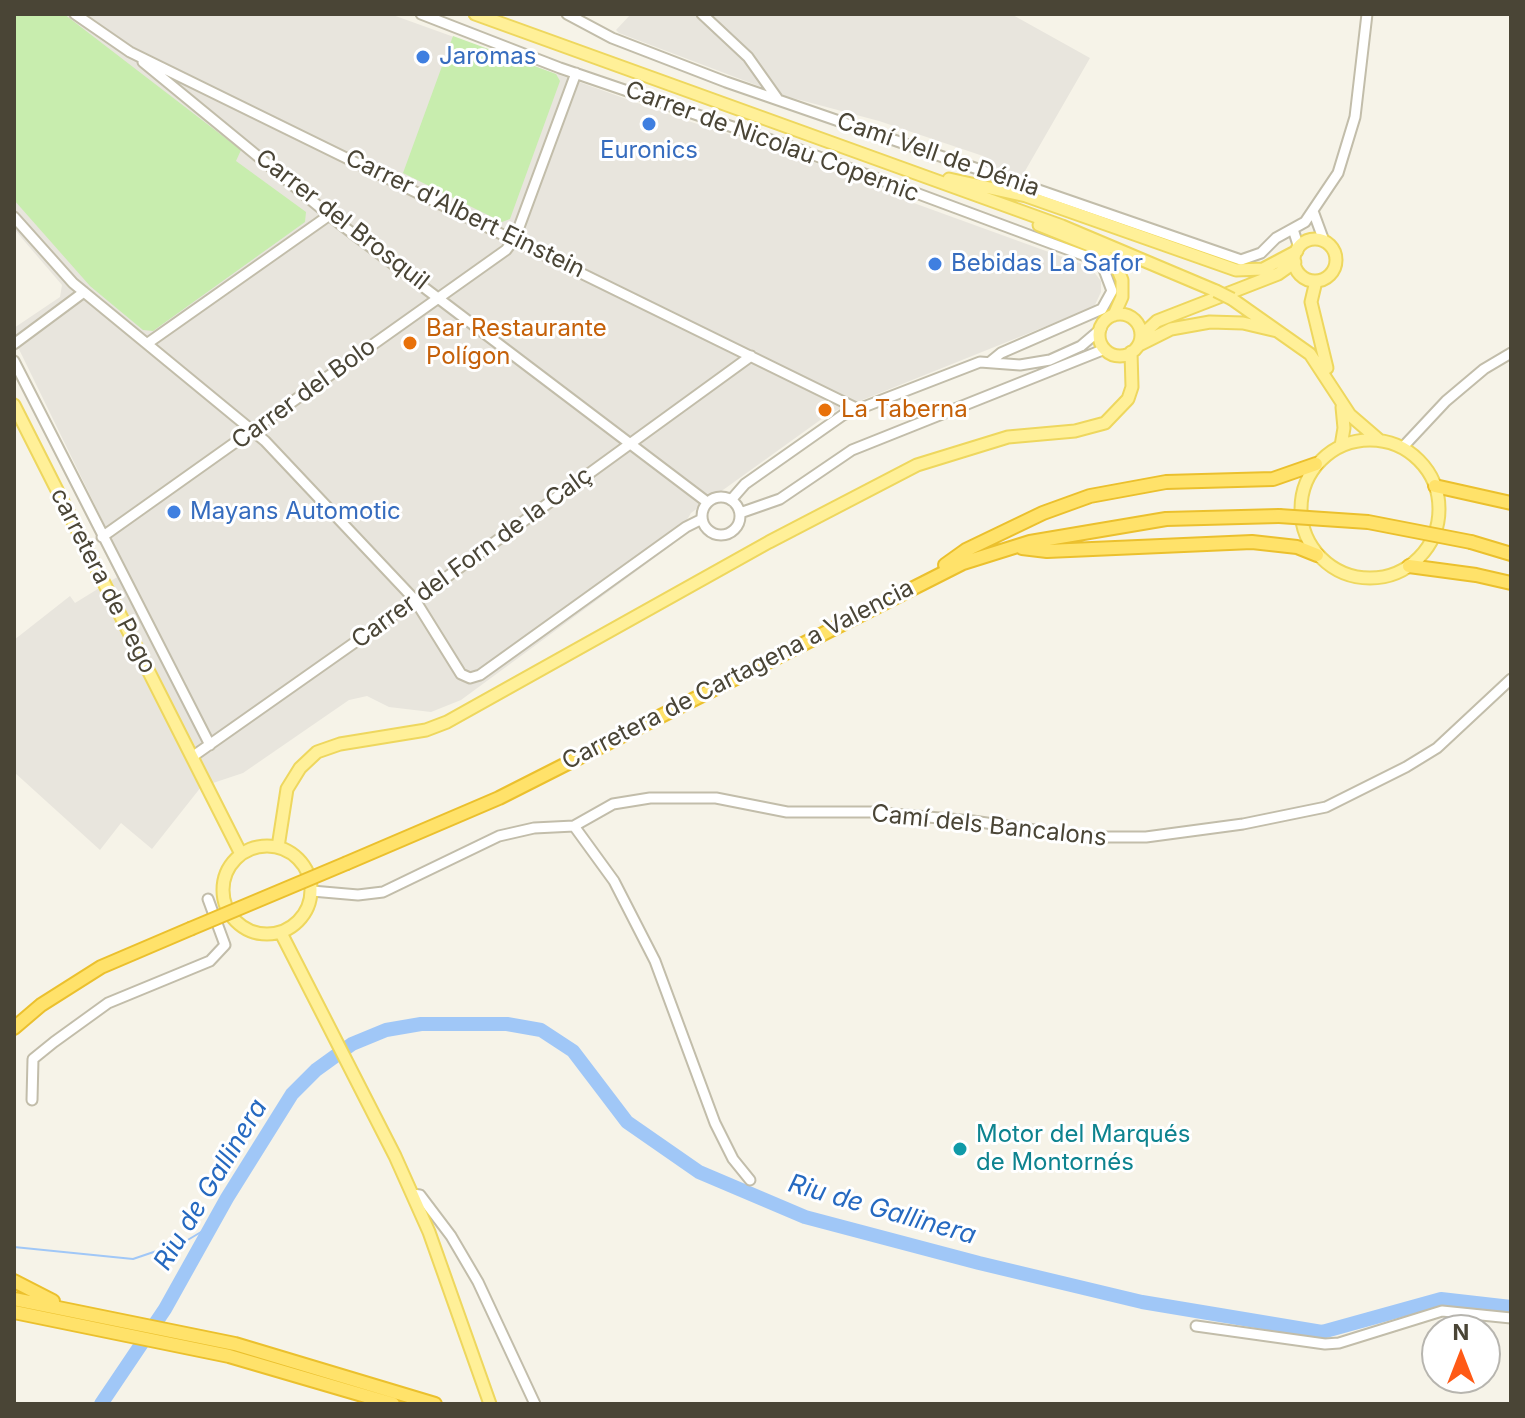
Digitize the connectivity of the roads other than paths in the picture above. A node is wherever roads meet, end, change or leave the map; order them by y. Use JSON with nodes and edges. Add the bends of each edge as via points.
{"nodes":[{"id":1,"x":75,"y":14,"type":"edge"},
{"id":2,"x":421,"y":14,"type":"edge"},
{"id":3,"x":475,"y":14,"type":"edge"},
{"id":4,"x":567,"y":14,"type":"edge"},
{"id":5,"x":702,"y":14,"type":"edge"},
{"id":6,"x":1367,"y":14,"type":"edge"},
{"id":7,"x":130,"y":52,"type":"junction"},
{"id":8,"x":576,"y":73,"type":"junction"},
{"id":9,"x":777,"y":98,"type":"junction"},
{"id":10,"x":925,"y":176,"type":"junction"},
{"id":11,"x":1313,"y":211,"type":"junction"},
{"id":12,"x":331,"y":214,"type":"junction"},
{"id":13,"x":14,"y":217,"type":"edge"},
{"id":14,"x":1305,"y":222,"type":"junction"},
{"id":15,"x":1293,"y":229,"type":"junction"},
{"id":16,"x":1317,"y":230,"type":"junction"},
{"id":17,"x":515,"y":238,"type":"junction"},
{"id":18,"x":1324,"y":241,"type":"junction"},
{"id":19,"x":1297,"y":259,"type":"junction"},
{"id":20,"x":1316,"y":281,"type":"junction"},
{"id":21,"x":84,"y":292,"type":"junction"},
{"id":22,"x":439,"y":297,"type":"junction"},
{"id":23,"x":1114,"y":315,"type":"junction"},
{"id":24,"x":1135,"y":321,"type":"junction"},
{"id":25,"x":1157,"y":321,"type":"junction"},
{"id":26,"x":1101,"y":329,"type":"junction"},
{"id":27,"x":1289,"y":336,"type":"junction"},
{"id":28,"x":148,"y":343,"type":"junction"},
{"id":29,"x":14,"y":344,"type":"edge"},
{"id":30,"x":1137,"y":344,"type":"junction"},
{"id":31,"x":1105,"y":349,"type":"junction"},
{"id":32,"x":1511,"y":353,"type":"edge"},
{"id":33,"x":1117,"y":355,"type":"junction"},
{"id":34,"x":751,"y":356,"type":"junction"},
{"id":35,"x":14,"y":361,"type":"edge"},
{"id":36,"x":990,"y":362,"type":"junction"},
{"id":37,"x":1131,"y":372,"type":"junction"},
{"id":38,"x":1334,"y":388,"type":"junction"},
{"id":39,"x":1341,"y":403,"type":"junction"},
{"id":40,"x":14,"y":405,"type":"edge"},
{"id":41,"x":858,"y":409,"type":"junction"},
{"id":42,"x":252,"y":432,"type":"junction"},
{"id":43,"x":1379,"y":440,"type":"junction"},
{"id":44,"x":632,"y":442,"type":"junction"},
{"id":45,"x":1341,"y":446,"type":"junction"},
{"id":46,"x":1402,"y":448,"type":"junction"},
{"id":47,"x":1316,"y":464,"type":"junction"},
{"id":48,"x":1435,"y":486,"type":"junction"},
{"id":49,"x":731,"y":500,"type":"junction"},
{"id":50,"x":707,"y":502,"type":"junction"},
{"id":51,"x":1511,"y":503,"type":"edge"},
{"id":52,"x":740,"y":513,"type":"junction"},
{"id":53,"x":702,"y":519,"type":"junction"},
{"id":54,"x":102,"y":537,"type":"junction"},
{"id":55,"x":1014,"y":547,"type":"junction"},
{"id":56,"x":1511,"y":554,"type":"edge"},
{"id":57,"x":1317,"y":555,"type":"junction"},
{"id":58,"x":1409,"y":566,"type":"junction"},
{"id":59,"x":930,"y":577,"type":"junction"},
{"id":60,"x":1511,"y":583,"type":"edge"},
{"id":61,"x":415,"y":600,"type":"junction"},
{"id":62,"x":1511,"y":679,"type":"edge"},
{"id":63,"x":210,"y":745,"type":"junction"},
{"id":64,"x":192,"y":757,"type":"junction"},
{"id":65,"x":574,"y":826,"type":"junction"},
{"id":66,"x":278,"y":847,"type":"junction"},
{"id":67,"x":241,"y":854,"type":"junction"},
{"id":68,"x":312,"y":891,"type":"junction"},
{"id":69,"x":208,"y":899,"type":"dead end"},
{"id":70,"x":281,"y":933,"type":"junction"},
{"id":71,"x":14,"y":1028,"type":"edge"},
{"id":72,"x":32,"y":1100,"type":"dead end"},
{"id":73,"x":750,"y":1180,"type":"dead end"},
{"id":74,"x":412,"y":1194,"type":"junction"},
{"id":75,"x":14,"y":1281,"type":"edge"},
{"id":76,"x":14,"y":1299,"type":"edge"},
{"id":77,"x":70,"y":1308,"type":"junction"},
{"id":78,"x":14,"y":1312,"type":"edge"},
{"id":79,"x":1511,"y":1318,"type":"edge"},
{"id":80,"x":1196,"y":1326,"type":"dead end"},
{"id":81,"x":232,"y":1350,"type":"junction"},
{"id":82,"x":393,"y":1404,"type":"edge"},
{"id":83,"x":435,"y":1404,"type":"edge"},
{"id":84,"x":490,"y":1404,"type":"edge"},
{"id":85,"x":535,"y":1404,"type":"edge"}],
"edges":[{"from":1,"to":7,"type":"street","name":"Carrer d'Albert Einstein"},
{"from":2,"to":8,"type":"street","name":"Carrer de Nicolau Copernic"},
{"from":3,"to":10,"type":"main road"},
{"from":4,"to":9,"type":"street","name":"Camí Vell de Dénia","via":[[612,38]]},
{"from":5,"to":9,"type":"street","via":[[748,57]]},
{"from":6,"to":11,"type":"street","via":[[1350,142],[1332,185]]},
{"from":7,"to":12,"type":"street","name":"Carrer del Brosquil"},
{"from":7,"to":17,"type":"street","name":"Carrer d'Albert Einstein"},
{"from":8,"to":17,"type":"street","name":"Carrer del Bolo"},
{"from":8,"to":36,"type":"street","name":"Carrer de Nicolau Copernic","via":[[803,151],[1103,267],[1112,284],[1108,302],[1096,314]]},
{"from":9,"to":15,"type":"street","name":"Camí Vell de Dénia","via":[[1229,257],[1253,257]]},
{"from":10,"to":19,"type":"main road","via":[[1026,196],[1236,270]]},
{"from":10,"to":23,"type":"main road","via":[[1106,253],[1122,280],[1122,301]]},
{"from":10,"to":27,"type":"main road","bridge":true,"via":[[1114,246],[1232,299]]},
{"from":11,"to":14,"type":"street"},
{"from":11,"to":16,"type":"street"},
{"from":12,"to":22,"type":"street","name":"Carrer del Brosquil"},
{"from":12,"to":28,"type":"street"},
{"from":13,"to":21,"type":"street"},
{"from":14,"to":15,"type":"street","name":"Camí Vell de Dénia"},
{"from":14,"to":16,"type":"street"},
{"from":15,"to":19,"type":"street"},
{"from":16,"to":18,"type":"street"},
{"from":17,"to":22,"type":"street","name":"Carrer del Bolo"},
{"from":17,"to":34,"type":"street","name":"Carrer d'Albert Einstein"},
{"from":18,"to":19,"type":"main road","via":[[1307,241]]},
{"from":18,"to":20,"type":"main road","via":[[1334,251],[1336,265]]},
{"from":19,"to":20,"type":"main road"},
{"from":19,"to":25,"type":"main road","via":[[1278,274]]},
{"from":20,"to":38,"type":"main road","via":[[1313,312]]},
{"from":21,"to":28,"type":"street"},
{"from":21,"to":29,"type":"street"},
{"from":22,"to":42,"type":"street","name":"Carrer del Bolo"},
{"from":22,"to":44,"type":"street","name":"Carrer del Brosquil"},
{"from":23,"to":24,"type":"main road"},
{"from":23,"to":26,"type":"main road"},
{"from":24,"to":25,"type":"main road"},
{"from":24,"to":30,"type":"main road"},
{"from":25,"to":30,"type":"main road"},
{"from":26,"to":31,"type":"main road"},
{"from":26,"to":36,"type":"street","via":[[1081,346],[1043,362]]},
{"from":27,"to":30,"type":"main road","via":[[1253,325],[1210,322],[1171,329]]},
{"from":27,"to":38,"type":"main road","via":[[1321,366]]},
{"from":28,"to":42,"type":"street"},
{"from":30,"to":33,"type":"main road"},
{"from":30,"to":37,"type":"main road"},
{"from":31,"to":33,"type":"main road"},
{"from":31,"to":52,"type":"street","via":[[852,450],[780,499]]},
{"from":32,"to":46,"type":"street","via":[[1479,372]]},
{"from":33,"to":37,"type":"main road"},
{"from":34,"to":41,"type":"street","name":"Carrer d'Albert Einstein"},
{"from":34,"to":44,"type":"street","name":"Carrer del Forn de la Calç"},
{"from":35,"to":54,"type":"street"},
{"from":36,"to":41,"type":"street"},
{"from":37,"to":66,"type":"main road","via":[[1128,399],[1105,423],[994,440],[917,465],[447,722],[317,752],[287,789]]},
{"from":38,"to":39,"type":"main road"},
{"from":39,"to":43,"type":"main road"},
{"from":39,"to":45,"type":"main road"},
{"from":40,"to":64,"type":"main road","name":"carretera de Pego"},
{"from":41,"to":49,"type":"street","via":[[832,420]]},
{"from":42,"to":54,"type":"street","name":"Carrer del Bolo"},
{"from":42,"to":61,"type":"street"},
{"from":43,"to":45,"type":"main road"},
{"from":43,"to":46,"type":"main road"},
{"from":44,"to":50,"type":"street","name":"Carrer del Brosquil"},
{"from":44,"to":61,"type":"street","name":"Carrer del Forn de la Calç"},
{"from":45,"to":47,"type":"main road"},
{"from":46,"to":48,"type":"main road","via":[[1428,471]]},
{"from":47,"to":57,"type":"main road","via":[[1300,510],[1306,539]]},
{"from":47,"to":59,"type":"highway","via":[[1273,479],[1166,482],[1090,496],[966,550]]},
{"from":48,"to":51,"type":"highway"},
{"from":48,"to":58,"type":"main road","via":[[1438,524],[1427,548]]},
{"from":49,"to":50,"type":"street"},
{"from":49,"to":52,"type":"street"},
{"from":50,"to":53,"type":"street"},
{"from":52,"to":53,"type":"street","via":[[737,526],[721,535],[709,531]]},
{"from":53,"to":61,"type":"street","via":[[470,678],[461,674]]},
{"from":54,"to":63,"type":"street"},
{"from":55,"to":56,"type":"highway","name":"Carretera de Cartagena a Valencia","bridge":true,"via":[[1166,519],[1279,516],[1368,522]]},
{"from":55,"to":57,"type":"highway","via":[[1047,551],[1252,542]]},
{"from":55,"to":59,"type":"highway","name":"Carretera de Cartagena a Valencia"},
{"from":57,"to":58,"type":"main road","via":[[1358,578],[1385,577]]},
{"from":58,"to":60,"type":"highway"},
{"from":59,"to":71,"type":"highway","name":"Carretera de Cartagena a Valencia","bridge":true,"via":[[499,798],[101,967]]},
{"from":61,"to":63,"type":"street","name":"Carrer del Forn de la Calç"},
{"from":62,"to":65,"type":"street","name":"Camí dels Bancalons","via":[[1437,748],[1406,767],[1326,807],[1243,824],[1099,838],[973,821],[872,812],[787,812],[716,798],[676,797],[622,801]]},
{"from":63,"to":64,"type":"street","name":"Carrer del Forn de la Calç"},
{"from":64,"to":67,"type":"main road","name":"carretera de Pego"},
{"from":65,"to":68,"type":"street","via":[[499,836],[383,892]]},
{"from":65,"to":73,"type":"street","via":[[614,881],[655,961],[715,1123]]},
{"from":66,"to":67,"type":"main road"},
{"from":66,"to":68,"type":"main road","via":[[299,859]]},
{"from":67,"to":70,"type":"main road","via":[[225,873],[227,910],[244,929]]},
{"from":68,"to":70,"type":"main road","via":[[304,916]]},
{"from":69,"to":72,"type":"street","via":[[225,945],[210,961],[108,1003],[54,1042],[33,1059]]},
{"from":70,"to":74,"type":"main road"},
{"from":74,"to":84,"type":"main road","via":[[449,1280]]},
{"from":74,"to":85,"type":"street","via":[[430,1207],[478,1282]]},
{"from":75,"to":77,"type":"highway"},
{"from":76,"to":77,"type":"highway"},
{"from":77,"to":81,"type":"highway"},
{"from":78,"to":81,"type":"highway"},
{"from":79,"to":80,"type":"street","via":[[1442,1311],[1325,1344]]},
{"from":81,"to":82,"type":"highway"},
{"from":81,"to":83,"type":"highway"}]}
